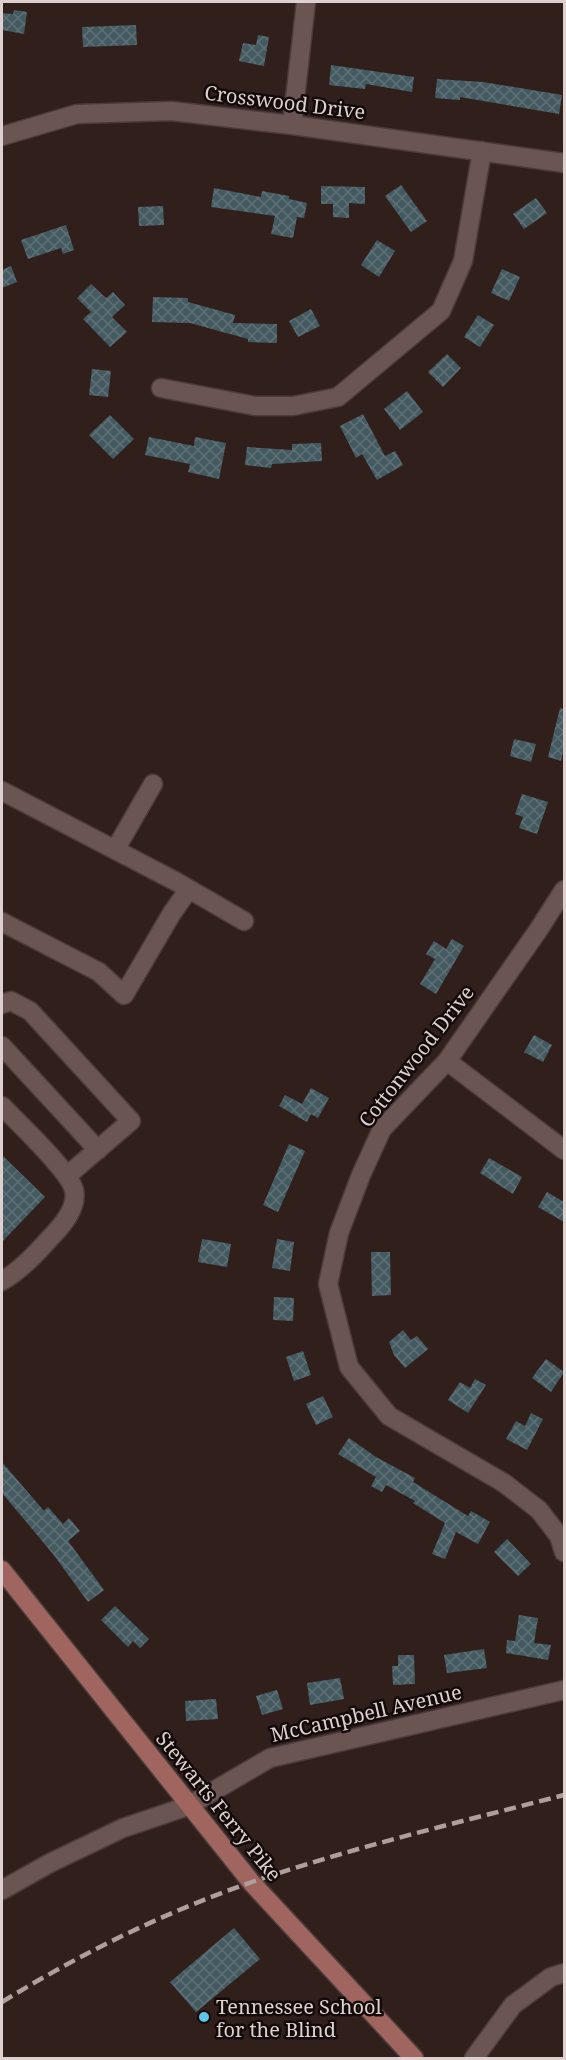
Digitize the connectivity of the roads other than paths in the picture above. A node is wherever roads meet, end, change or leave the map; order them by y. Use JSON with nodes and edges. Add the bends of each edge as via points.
{"nodes":[{"id":1,"x":306,"y":2,"type":"edge"},
{"id":2,"x":292,"y":125,"type":"junction"},
{"id":3,"x":2,"y":136,"type":"edge"},
{"id":4,"x":482,"y":151,"type":"junction"},
{"id":5,"x":564,"y":163,"type":"edge"},
{"id":6,"x":160,"y":388,"type":"dead end"},
{"id":7,"x":153,"y":784,"type":"dead end"},
{"id":8,"x":2,"y":791,"type":"edge"},
{"id":9,"x":115,"y":850,"type":"junction"},
{"id":10,"x":189,"y":889,"type":"junction"},
{"id":11,"x":564,"y":890,"type":"edge"},
{"id":12,"x":244,"y":921,"type":"dead end"},
{"id":13,"x":2,"y":922,"type":"edge"},
{"id":14,"x":2,"y":1004,"type":"edge"},
{"id":15,"x":2,"y":1046,"type":"edge"},
{"id":16,"x":447,"y":1061,"type":"junction"},
{"id":17,"x":2,"y":1106,"type":"edge"},
{"id":18,"x":98,"y":1149,"type":"junction"},
{"id":19,"x":564,"y":1150,"type":"edge"},
{"id":20,"x":68,"y":1175,"type":"junction"},
{"id":21,"x":2,"y":1281,"type":"edge"},
{"id":22,"x":564,"y":1552,"type":"edge"},
{"id":23,"x":2,"y":1570,"type":"edge"},
{"id":24,"x":564,"y":1690,"type":"edge"},
{"id":25,"x":188,"y":1806,"type":"junction"},
{"id":26,"x":2,"y":1890,"type":"edge"},
{"id":27,"x":564,"y":1973,"type":"edge"},
{"id":28,"x":414,"y":2058,"type":"edge"},
{"id":29,"x":474,"y":2058,"type":"edge"}],
"edges":[{"from":1,"to":2,"type":"street"},
{"from":2,"to":3,"type":"street","name":"Crosswood Drive","via":[[171,111],[77,114]]},
{"from":2,"to":4,"type":"street","name":"Crosswood Drive"},
{"from":4,"to":5,"type":"street","name":"Crosswood Drive"},
{"from":4,"to":6,"type":"street","via":[[464,261],[441,311],[338,397],[293,406],[255,406]]},
{"from":7,"to":9,"type":"street"},
{"from":8,"to":9,"type":"street"},
{"from":9,"to":10,"type":"street"},
{"from":10,"to":12,"type":"street"},
{"from":10,"to":13,"type":"street","via":[[124,995],[99,972]]},
{"from":11,"to":16,"type":"street","name":"Cottonwood Drive"},
{"from":14,"to":18,"type":"street","via":[[11,1001],[30,1011],[131,1121]]},
{"from":15,"to":18,"type":"street"},
{"from":16,"to":19,"type":"street"},
{"from":16,"to":22,"type":"street","name":"Cottonwood Drive","via":[[382,1129],[360,1174],[339,1233],[328,1284],[349,1367],[389,1416],[504,1483],[539,1510],[559,1536]]},
{"from":17,"to":20,"type":"street"},
{"from":18,"to":20,"type":"street"},
{"from":20,"to":21,"type":"street","via":[[75,1192],[72,1211],[32,1258]]},
{"from":23,"to":25,"type":"main road","name":"Stewarts Ferry Pike"},
{"from":24,"to":25,"type":"street","name":"McCampbell Avenue","via":[[270,1758]]},
{"from":25,"to":26,"type":"street","name":"McCampbell Avenue","via":[[123,1828]]},
{"from":25,"to":28,"type":"main road","name":"Stewarts Ferry Pike","via":[[251,1882]]},
{"from":27,"to":29,"type":"street","via":[[551,1977],[513,2005]]}]}
